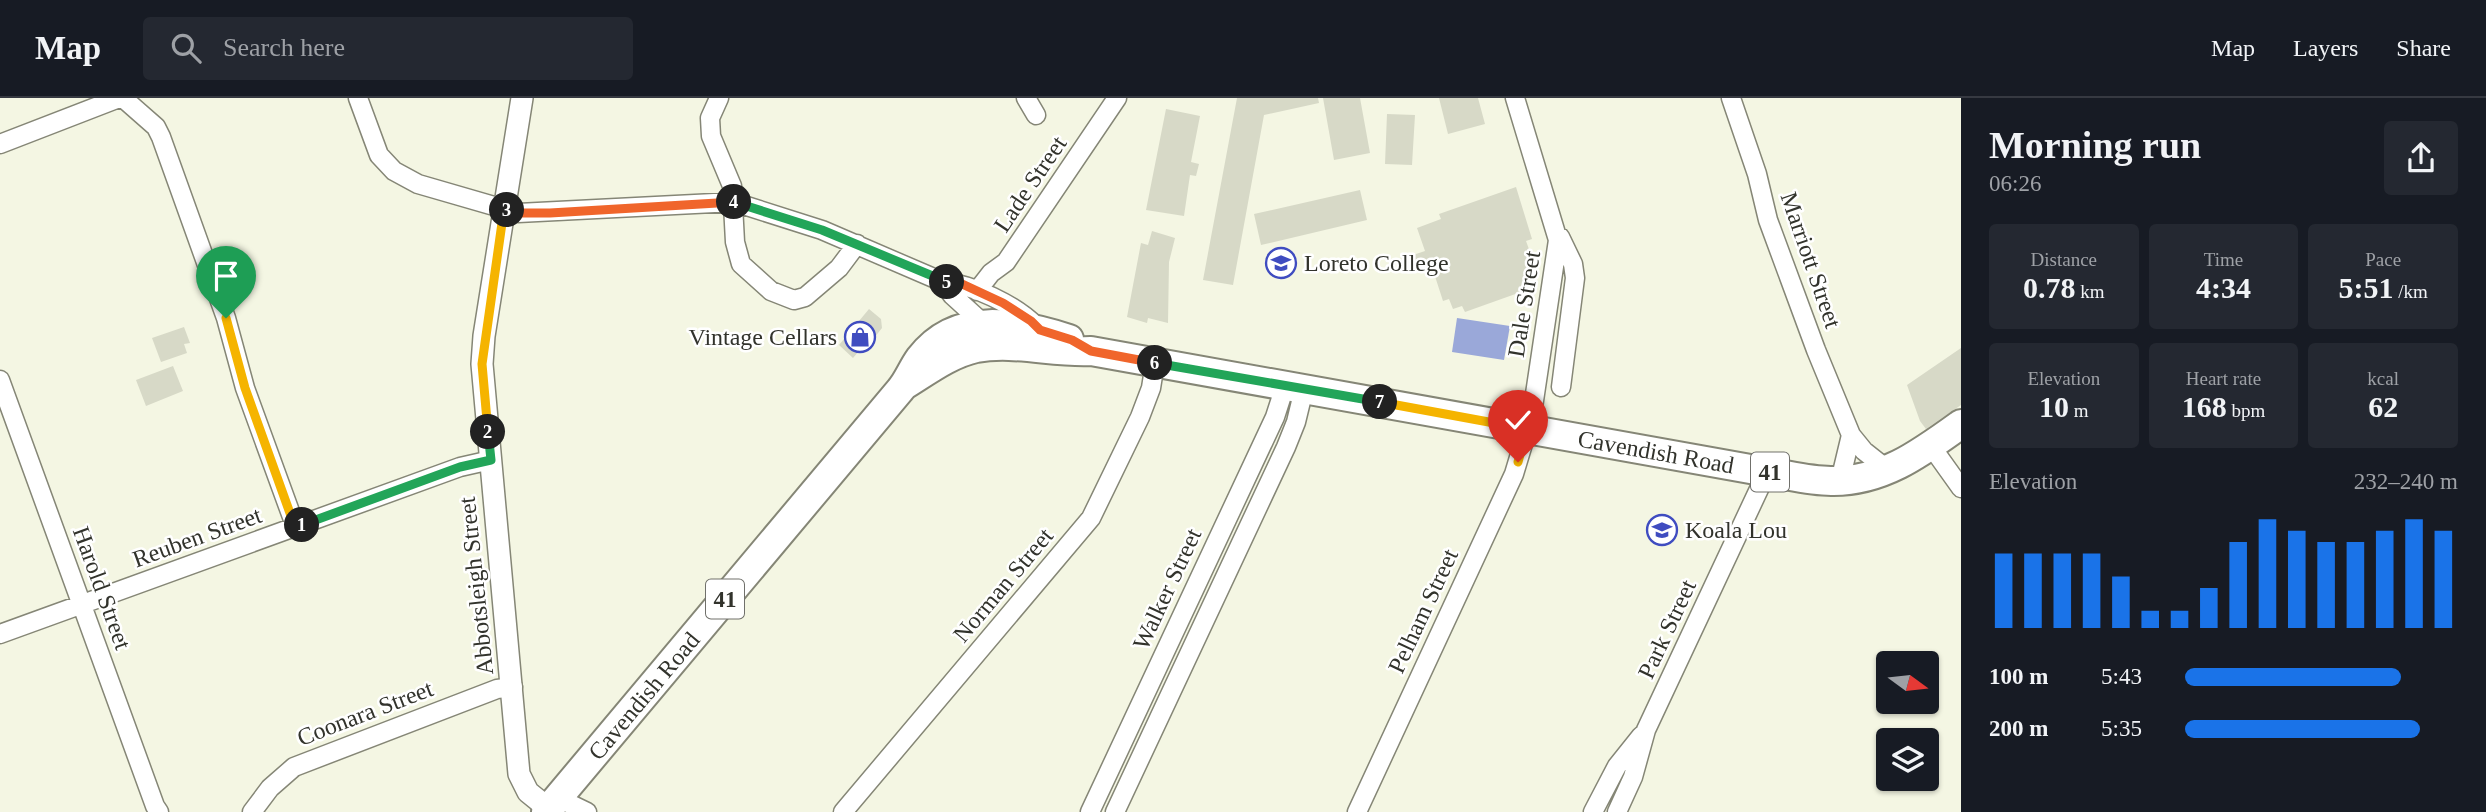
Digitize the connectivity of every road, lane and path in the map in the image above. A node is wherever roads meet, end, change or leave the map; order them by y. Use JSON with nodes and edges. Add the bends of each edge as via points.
{"nodes":[{"id":1,"x":121,"y":98,"type":"edge"},
{"id":2,"x":358,"y":98,"type":"edge"},
{"id":3,"x":522,"y":98,"type":"edge"},
{"id":4,"x":719,"y":98,"type":"edge"},
{"id":5,"x":1026,"y":98,"type":"edge"},
{"id":6,"x":1117,"y":98,"type":"edge"},
{"id":7,"x":1515,"y":98,"type":"edge"},
{"id":8,"x":1731,"y":98,"type":"edge"},
{"id":9,"x":1036,"y":115,"type":"dead end"},
{"id":10,"x":0,"y":144,"type":"edge"},
{"id":11,"x":734,"y":202,"type":"junction"},
{"id":12,"x":504,"y":209,"type":"junction"},
{"id":13,"x":1556,"y":227,"type":"junction"},
{"id":14,"x":857,"y":244,"type":"junction"},
{"id":15,"x":979,"y":305,"type":"junction"},
{"id":16,"x":1005,"y":346,"type":"junction"},
{"id":17,"x":1091,"y":351,"type":"junction"},
{"id":18,"x":1155,"y":363,"type":"junction"},
{"id":19,"x":903,"y":386,"type":"junction"},
{"id":20,"x":1294,"y":387,"type":"junction"},
{"id":21,"x":1561,"y":387,"type":"dead end"},
{"id":22,"x":2,"y":391,"type":"edge"},
{"id":23,"x":1961,"y":424,"type":"edge"},
{"id":24,"x":1527,"y":429,"type":"junction"},
{"id":25,"x":1851,"y":435,"type":"junction"},
{"id":26,"x":1931,"y":446,"type":"junction"},
{"id":27,"x":491,"y":460,"type":"junction"},
{"id":28,"x":1888,"y":470,"type":"junction"},
{"id":29,"x":1767,"y":472,"type":"junction"},
{"id":30,"x":1840,"y":481,"type":"junction"},
{"id":31,"x":1961,"y":488,"type":"edge"},
{"id":32,"x":296,"y":527,"type":"junction"},
{"id":33,"x":82,"y":605,"type":"junction"},
{"id":34,"x":0,"y":634,"type":"edge"},
{"id":35,"x":513,"y":687,"type":"junction"},
{"id":36,"x":1646,"y":730,"type":"junction"},
{"id":37,"x":551,"y":806,"type":"edge"},
{"id":38,"x":159,"y":812,"type":"edge"},
{"id":39,"x":252,"y":812,"type":"edge"},
{"id":40,"x":587,"y":812,"type":"edge"},
{"id":41,"x":844,"y":812,"type":"edge"},
{"id":42,"x":1090,"y":812,"type":"edge"},
{"id":43,"x":1115,"y":812,"type":"edge"},
{"id":44,"x":1357,"y":812,"type":"edge"},
{"id":45,"x":1593,"y":812,"type":"edge"},
{"id":46,"x":1618,"y":812,"type":"edge"}],
"edges":[{"from":1,"to":10,"type":"street"},
{"from":1,"to":32,"type":"street","via":[[156,127],[161,137]]},
{"from":2,"to":12,"type":"street","via":[[379,155],[394,171],[418,184]]},
{"from":3,"to":12,"type":"street","name":"Abbotsleigh Street"},
{"from":4,"to":11,"type":"street","via":[[710,118],[711,136]]},
{"from":5,"to":9,"type":"street"},
{"from":6,"to":15,"type":"street","name":"Lade Street","via":[[1006,262],[991,272]]},
{"from":7,"to":13,"type":"street","name":"Dale Street"},
{"from":8,"to":25,"type":"street","name":"Marriott Street","via":[[1768,220]]},
{"from":11,"to":12,"type":"street","via":[[550,213]]},
{"from":11,"to":14,"type":"street"},
{"from":11,"to":14,"type":"street","via":[[741,264],[783,297],[805,297]]},
{"from":12,"to":27,"type":"street","name":"Abbotsleigh Street","via":[[482,364]]},
{"from":13,"to":21,"type":"street","name":"Dale Street","via":[[1575,274]]},
{"from":13,"to":24,"type":"street","name":"Dale Street","via":[[1557,254]]},
{"from":14,"to":15,"type":"street","via":[[943,282]]},
{"from":15,"to":16,"type":"street"},
{"from":15,"to":17,"type":"main road","name":"Cavendish Road","number":"41","via":[[1017,325],[1072,340]]},
{"from":15,"to":19,"type":"main road","name":"Cavendish Road","number":"41","via":[[930,347]]},
{"from":16,"to":17,"type":"main road","name":"Cavendish Road","number":"41","via":[[1065,353]]},
{"from":16,"to":19,"type":"main road","name":"Cavendish Road","number":"41","via":[[962,352]]},
{"from":17,"to":18,"type":"main road","name":"Cavendish Road","number":"41"},
{"from":18,"to":20,"type":"main road","name":"Cavendish Road","number":"41"},
{"from":18,"to":41,"type":"street","name":"Norman Street","via":[[1140,417],[1091,518]]},
{"from":19,"to":37,"type":"main road","name":"Cavendish Road","number":"41"},
{"from":20,"to":24,"type":"main road","name":"Cavendish Road","number":"41"},
{"from":20,"to":42,"type":"street","name":"Walker Street","via":[[1275,417]]},
{"from":20,"to":43,"type":"street","name":"Walker Street","via":[[1296,422],[1286,447]]},
{"from":22,"to":33,"type":"street","name":"Harold Street"},
{"from":23,"to":26,"type":"main road","name":"Cavendish Road","number":"41"},
{"from":24,"to":29,"type":"main road","name":"Cavendish Road","number":"41"},
{"from":24,"to":44,"type":"street","name":"Pelham Street","via":[[1516,468]]},
{"from":25,"to":28,"type":"street","name":"Marriott Street"},
{"from":25,"to":30,"type":"street"},
{"from":26,"to":28,"type":"main road","name":"Cavendish Road","number":"41"},
{"from":26,"to":31,"type":"street"},
{"from":27,"to":32,"type":"street","name":"Reuben Street"},
{"from":27,"to":35,"type":"street","name":"Abbotsleigh Street"},
{"from":28,"to":30,"type":"main road","name":"Cavendish Road","number":"41"},
{"from":29,"to":30,"type":"main road","name":"Cavendish Road","number":"41"},
{"from":29,"to":36,"type":"street","name":"Park Street"},
{"from":32,"to":33,"type":"street","name":"Reuben Street"},
{"from":33,"to":34,"type":"street","name":"Reuben Street"},
{"from":33,"to":38,"type":"street","name":"Harold Street"},
{"from":35,"to":37,"type":"street","name":"Abbotsleigh Street","via":[[519,774],[528,792]]},
{"from":35,"to":39,"type":"street","name":"Coonara Street","via":[[497,689],[294,767]]},
{"from":36,"to":45,"type":"street","name":"Park Street","via":[[1617,766]]},
{"from":36,"to":46,"type":"street","name":"Park Street"},
{"from":37,"to":40,"type":"street"}]}
